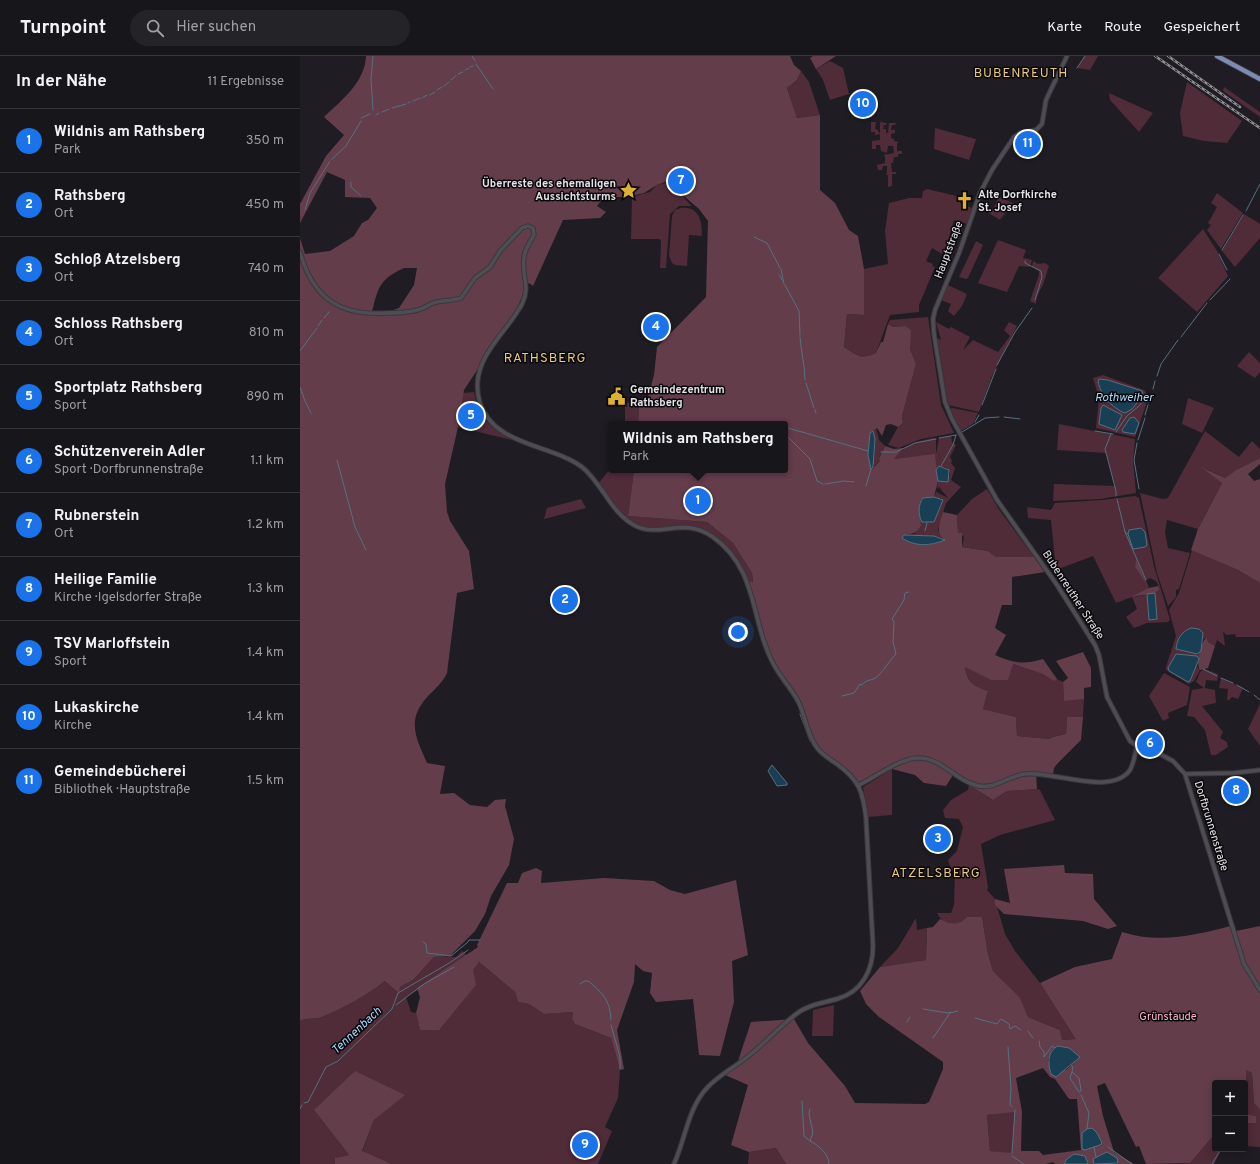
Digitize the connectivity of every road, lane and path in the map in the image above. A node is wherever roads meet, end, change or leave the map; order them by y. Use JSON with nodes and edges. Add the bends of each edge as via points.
{"nodes":[{"id":1,"x":1067,"y":56,"type":"edge"},
{"id":2,"x":1217,"y":56,"type":"edge"},
{"id":3,"x":1260,"y":79,"type":"edge"},
{"id":4,"x":300,"y":252,"type":"edge"},
{"id":5,"x":964,"y":441,"type":"joint"},
{"id":6,"x":1136,"y":746,"type":"junction"},
{"id":7,"x":1260,"y":770,"type":"edge"},
{"id":8,"x":1185,"y":774,"type":"junction"},
{"id":9,"x":859,"y":785,"type":"junction"},
{"id":10,"x":1260,"y":990,"type":"edge"},
{"id":11,"x":674,"y":1164,"type":"edge"}],
"edges":[{"from":1,"to":5,"type":"street","name":"Hauptstraße","via":[[1046,100],[1043,121],[1034,131],[1020,132],[1014,137],[983,186],[959,253],[933,314],[946,402]]},
{"from":2,"to":3,"type":"main road"},
{"from":4,"to":9,"type":"street","via":[[306,268],[324,297],[340,308],[368,314],[414,311],[433,303],[464,296],[475,278],[490,267],[523,228],[529,226],[534,230],[524,257],[527,285],[523,302],[486,356],[480,371],[477,390],[489,420],[506,434],[563,456],[583,468],[618,512],[636,527],[650,530],[682,527],[695,529],[712,537],[725,548],[737,560],[745,574],[771,659],[797,700],[812,740],[818,750],[848,772]]},
{"from":5,"to":6,"type":"street","name":"Bubenreuther Straße","via":[[1012,523],[1057,585],[1095,645],[1110,707],[1130,741]]},
{"from":6,"to":8,"type":"street","name":"Dorfbrunnenstraße","via":[[1173,761]]},
{"from":6,"to":9,"type":"street","via":[[1130,770],[1114,780],[1085,781],[1026,773],[985,787],[970,783],[936,762],[918,758],[898,764]]},
{"from":7,"to":8,"type":"street","via":[[1234,774]]},
{"from":8,"to":10,"type":"street","name":"Dorfbrunnenstraße","via":[[1244,964]]},
{"from":9,"to":11,"type":"street","via":[[866,818],[873,946],[869,970],[864,980],[853,991],[838,999],[800,1011],[751,1054],[706,1088],[694,1107]]}]}
